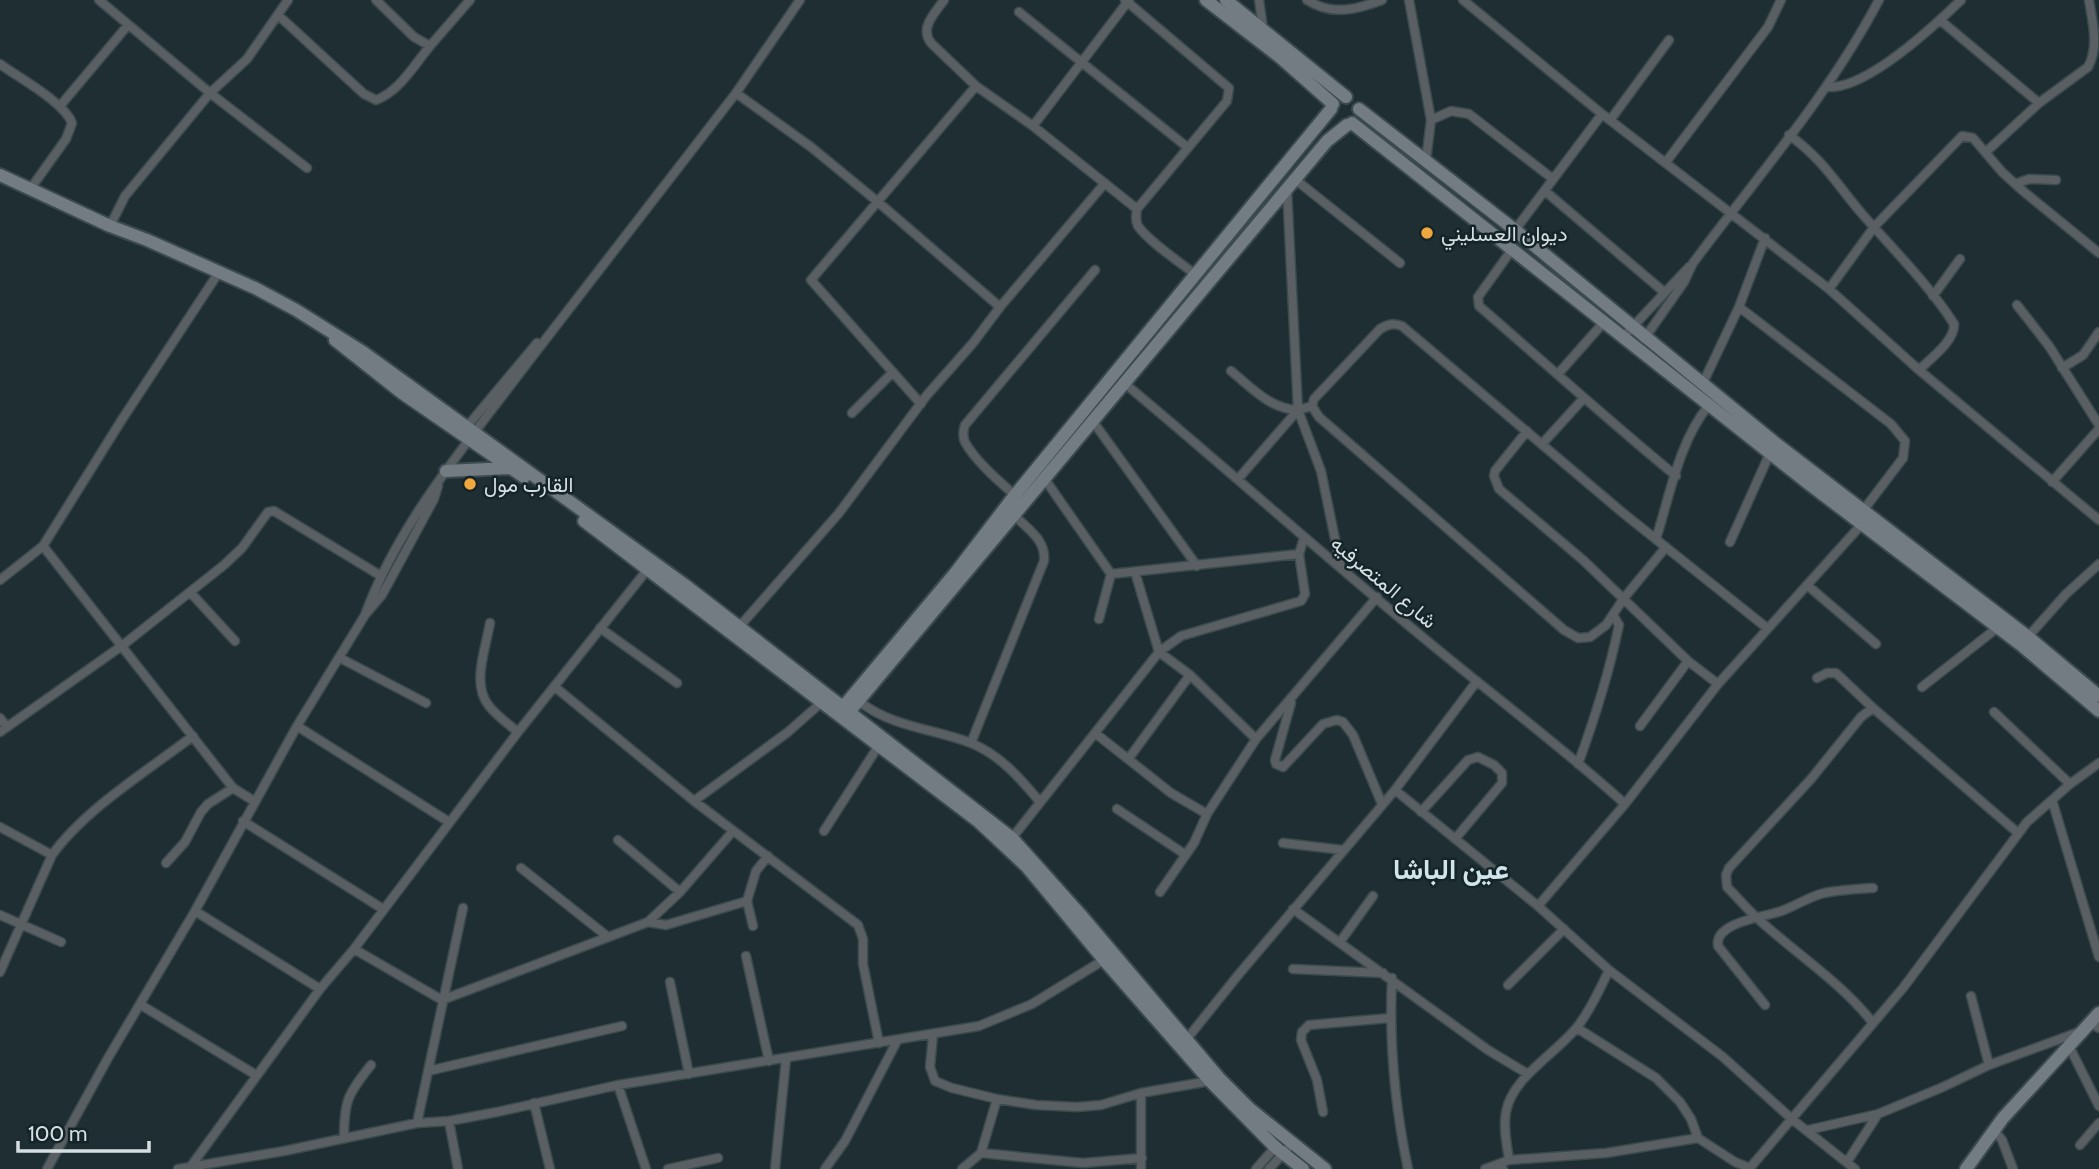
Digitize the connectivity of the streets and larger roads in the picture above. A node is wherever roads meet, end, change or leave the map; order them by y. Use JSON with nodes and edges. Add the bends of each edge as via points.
{"nodes":[{"id":1,"x":99,"y":0,"type":"edge"},
{"id":2,"x":288,"y":0,"type":"edge"},
{"id":3,"x":376,"y":0,"type":"edge"},
{"id":4,"x":470,"y":0,"type":"edge"},
{"id":5,"x":800,"y":0,"type":"edge"},
{"id":6,"x":944,"y":0,"type":"edge"},
{"id":7,"x":1206,"y":0,"type":"edge"},
{"id":8,"x":1226,"y":0,"type":"edge"},
{"id":9,"x":1259,"y":0,"type":"edge"},
{"id":10,"x":1307,"y":0,"type":"edge"},
{"id":11,"x":1382,"y":0,"type":"edge"},
{"id":12,"x":1409,"y":0,"type":"edge"},
{"id":13,"x":1463,"y":0,"type":"edge"},
{"id":14,"x":1781,"y":0,"type":"edge"},
{"id":15,"x":1879,"y":0,"type":"edge"},
{"id":16,"x":1961,"y":0,"type":"edge"},
{"id":17,"x":2089,"y":0,"type":"edge"},
{"id":18,"x":1127,"y":1,"type":"edge"},
{"id":19,"x":1019,"y":12,"type":"dead end"},
{"id":20,"x":278,"y":15,"type":"junction"},
{"id":21,"x":1940,"y":20,"type":"junction"},
{"id":22,"x":128,"y":25,"type":"junction"},
{"id":23,"x":1263,"y":29,"type":"junction"},
{"id":24,"x":1669,"y":40,"type":"dead end"},
{"id":25,"x":430,"y":46,"type":"junction"},
{"id":26,"x":1081,"y":62,"type":"junction"},
{"id":27,"x":0,"y":64,"type":"edge"},
{"id":28,"x":976,"y":86,"type":"junction"},
{"id":29,"x":1828,"y":87,"type":"junction"},
{"id":30,"x":210,"y":93,"type":"junction"},
{"id":31,"x":736,"y":93,"type":"junction"},
{"id":32,"x":1346,"y":97,"type":"junction"},
{"id":33,"x":2039,"y":103,"type":"junction"},
{"id":34,"x":1332,"y":106,"type":"junction"},
{"id":35,"x":60,"y":107,"type":"junction"},
{"id":36,"x":1359,"y":109,"type":"junction"},
{"id":37,"x":1602,"y":114,"type":"junction"},
{"id":38,"x":1611,"y":119,"type":"junction"},
{"id":39,"x":1431,"y":120,"type":"junction"},
{"id":40,"x":1350,"y":124,"type":"junction"},
{"id":41,"x":1033,"y":126,"type":"junction"},
{"id":42,"x":1789,"y":135,"type":"junction"},
{"id":43,"x":1187,"y":148,"type":"junction"},
{"id":44,"x":1986,"y":152,"type":"junction"},
{"id":45,"x":1426,"y":160,"type":"junction"},
{"id":46,"x":1666,"y":162,"type":"junction"},
{"id":47,"x":307,"y":168,"type":"dead end"},
{"id":48,"x":0,"y":174,"type":"edge"},
{"id":49,"x":1553,"y":179,"type":"junction"},
{"id":50,"x":2056,"y":180,"type":"dead end"},
{"id":51,"x":1105,"y":183,"type":"junction"},
{"id":52,"x":2015,"y":184,"type":"junction"},
{"id":53,"x":1291,"y":185,"type":"junction"},
{"id":54,"x":31,"y":188,"type":"junction"},
{"id":55,"x":1545,"y":191,"type":"junction"},
{"id":56,"x":878,"y":202,"type":"junction"},
{"id":57,"x":1137,"y":209,"type":"junction"},
{"id":58,"x":1732,"y":214,"type":"junction"},
{"id":59,"x":110,"y":226,"type":"junction"},
{"id":60,"x":1874,"y":228,"type":"junction"},
{"id":61,"x":1516,"y":230,"type":"junction"},
{"id":62,"x":1765,"y":238,"type":"junction"},
{"id":63,"x":1513,"y":248,"type":"junction"},
{"id":64,"x":2099,"y":253,"type":"edge"},
{"id":65,"x":1960,"y":259,"type":"dead end"},
{"id":66,"x":1400,"y":263,"type":"dead end"},
{"id":67,"x":1693,"y":263,"type":"junction"},
{"id":68,"x":1095,"y":270,"type":"dead end"},
{"id":69,"x":219,"y":272,"type":"junction"},
{"id":70,"x":1196,"y":275,"type":"junction"},
{"id":71,"x":1829,"y":289,"type":"junction"},
{"id":72,"x":1664,"y":292,"type":"junction"},
{"id":73,"x":1933,"y":296,"type":"junction"},
{"id":74,"x":2017,"y":305,"type":"dead end"},
{"id":75,"x":1000,"y":307,"type":"junction"},
{"id":76,"x":1739,"y":307,"type":"junction"},
{"id":77,"x":1604,"y":322,"type":"junction"},
{"id":78,"x":1628,"y":331,"type":"junction"},
{"id":79,"x":2099,"y":332,"type":"edge"},
{"id":80,"x":1642,"y":343,"type":"junction"},
{"id":81,"x":2062,"y":369,"type":"junction"},
{"id":82,"x":1919,"y":370,"type":"junction"},
{"id":83,"x":1231,"y":371,"type":"dead end"},
{"id":84,"x":893,"y":372,"type":"junction"},
{"id":85,"x":1559,"y":374,"type":"junction"},
{"id":86,"x":1123,"y":382,"type":"junction"},
{"id":87,"x":1702,"y":385,"type":"junction"},
{"id":88,"x":1583,"y":399,"type":"junction"},
{"id":89,"x":921,"y":404,"type":"junction"},
{"id":90,"x":1709,"y":405,"type":"junction"},
{"id":91,"x":1312,"y":406,"type":"junction"},
{"id":92,"x":1298,"y":410,"type":"junction"},
{"id":93,"x":852,"y":413,"type":"dead end"},
{"id":94,"x":1092,"y":420,"type":"junction"},
{"id":95,"x":2099,"y":427,"type":"edge"},
{"id":96,"x":1527,"y":431,"type":"junction"},
{"id":97,"x":468,"y":434,"type":"junction"},
{"id":98,"x":1542,"y":444,"type":"junction"},
{"id":99,"x":1770,"y":453,"type":"junction"},
{"id":100,"x":509,"y":468,"type":"junction"},
{"id":101,"x":446,"y":471,"type":"junction"},
{"id":102,"x":1676,"y":476,"type":"junction"},
{"id":103,"x":1044,"y":478,"type":"junction"},
{"id":104,"x":1238,"y":479,"type":"junction"},
{"id":105,"x":2052,"y":482,"type":"junction"},
{"id":106,"x":438,"y":483,"type":"junction"},
{"id":107,"x":1020,"y":499,"type":"junction"},
{"id":108,"x":1015,"y":516,"type":"junction"},
{"id":109,"x":1862,"y":518,"type":"junction"},
{"id":110,"x":2099,"y":520,"type":"edge"},
{"id":111,"x":1304,"y":538,"type":"junction"},
{"id":112,"x":1656,"y":539,"type":"junction"},
{"id":113,"x":1730,"y":542,"type":"dead end"},
{"id":114,"x":43,"y":547,"type":"junction"},
{"id":115,"x":1666,"y":547,"type":"junction"},
{"id":116,"x":1299,"y":554,"type":"junction"},
{"id":117,"x":2099,"y":564,"type":"edge"},
{"id":118,"x":1197,"y":566,"type":"junction"},
{"id":119,"x":1341,"y":568,"type":"junction"},
{"id":120,"x":647,"y":570,"type":"junction"},
{"id":121,"x":1135,"y":572,"type":"junction"},
{"id":122,"x":1111,"y":574,"type":"junction"},
{"id":123,"x":381,"y":576,"type":"junction"},
{"id":124,"x":0,"y":580,"type":"edge"},
{"id":125,"x":1807,"y":585,"type":"junction"},
{"id":126,"x":190,"y":592,"type":"junction"},
{"id":127,"x":1377,"y":597,"type":"junction"},
{"id":128,"x":1624,"y":598,"type":"junction"},
{"id":129,"x":365,"y":615,"type":"junction"},
{"id":130,"x":1613,"y":615,"type":"junction"},
{"id":131,"x":1099,"y":619,"type":"dead end"},
{"id":132,"x":491,"y":623,"type":"dead end"},
{"id":133,"x":740,"y":626,"type":"junction"},
{"id":134,"x":600,"y":628,"type":"junction"},
{"id":135,"x":1767,"y":628,"type":"junction"},
{"id":136,"x":1997,"y":628,"type":"junction"},
{"id":137,"x":235,"y":641,"type":"dead end"},
{"id":138,"x":2024,"y":641,"type":"junction"},
{"id":139,"x":1876,"y":644,"type":"dead end"},
{"id":140,"x":123,"y":645,"type":"junction"},
{"id":141,"x":1159,"y":652,"type":"junction"},
{"id":142,"x":340,"y":658,"type":"junction"},
{"id":143,"x":1688,"y":661,"type":"junction"},
{"id":144,"x":1190,"y":676,"type":"junction"},
{"id":145,"x":1817,"y":678,"type":"dead end"},
{"id":146,"x":1477,"y":681,"type":"junction"},
{"id":147,"x":677,"y":683,"type":"dead end"},
{"id":148,"x":1718,"y":684,"type":"junction"},
{"id":149,"x":555,"y":687,"type":"junction"},
{"id":150,"x":1922,"y":687,"type":"dead end"},
{"id":151,"x":2099,"y":696,"type":"edge"},
{"id":152,"x":1292,"y":700,"type":"junction"},
{"id":153,"x":822,"y":702,"type":"junction"},
{"id":154,"x":426,"y":703,"type":"dead end"},
{"id":155,"x":1872,"y":708,"type":"junction"},
{"id":156,"x":847,"y":711,"type":"junction"},
{"id":157,"x":2099,"y":711,"type":"edge"},
{"id":158,"x":1994,"y":712,"type":"dead end"},
{"id":159,"x":0,"y":718,"type":"edge"},
{"id":160,"x":298,"y":726,"type":"junction"},
{"id":161,"x":1640,"y":726,"type":"dead end"},
{"id":162,"x":4,"y":729,"type":"edge"},
{"id":163,"x":518,"y":732,"type":"junction"},
{"id":164,"x":1094,"y":733,"type":"junction"},
{"id":165,"x":193,"y":736,"type":"junction"},
{"id":166,"x":1256,"y":739,"type":"junction"},
{"id":167,"x":971,"y":743,"type":"junction"},
{"id":168,"x":879,"y":745,"type":"junction"},
{"id":169,"x":1129,"y":758,"type":"junction"},
{"id":170,"x":2099,"y":763,"type":"edge"},
{"id":171,"x":1578,"y":764,"type":"junction"},
{"id":172,"x":2070,"y":783,"type":"junction"},
{"id":173,"x":233,"y":788,"type":"junction"},
{"id":174,"x":1395,"y":790,"type":"junction"},
{"id":175,"x":2052,"y":800,"type":"junction"},
{"id":176,"x":254,"y":801,"type":"junction"},
{"id":177,"x":694,"y":801,"type":"junction"},
{"id":178,"x":1040,"y":802,"type":"junction"},
{"id":179,"x":1382,"y":804,"type":"junction"},
{"id":180,"x":1625,"y":804,"type":"junction"},
{"id":181,"x":1117,"y":809,"type":"dead end"},
{"id":182,"x":1421,"y":812,"type":"junction"},
{"id":183,"x":1207,"y":814,"type":"junction"},
{"id":184,"x":243,"y":821,"type":"junction"},
{"id":185,"x":449,"y":822,"type":"junction"},
{"id":186,"x":0,"y":827,"type":"edge"},
{"id":187,"x":733,"y":831,"type":"junction"},
{"id":188,"x":824,"y":831,"type":"dead end"},
{"id":189,"x":2018,"y":833,"type":"junction"},
{"id":190,"x":1012,"y":838,"type":"junction"},
{"id":191,"x":1455,"y":839,"type":"junction"},
{"id":192,"x":618,"y":840,"type":"dead end"},
{"id":193,"x":1283,"y":843,"type":"dead end"},
{"id":194,"x":1343,"y":850,"type":"junction"},
{"id":195,"x":52,"y":855,"type":"junction"},
{"id":196,"x":1186,"y":855,"type":"junction"},
{"id":197,"x":768,"y":856,"type":"junction"},
{"id":198,"x":166,"y":863,"type":"dead end"},
{"id":199,"x":521,"y":868,"type":"dead end"},
{"id":200,"x":1873,"y":888,"type":"dead end"},
{"id":201,"x":680,"y":892,"type":"junction"},
{"id":202,"x":1160,"y":892,"type":"dead end"},
{"id":203,"x":1373,"y":896,"type":"dead end"},
{"id":204,"x":747,"y":901,"type":"junction"},
{"id":205,"x":1538,"y":906,"type":"junction"},
{"id":206,"x":463,"y":908,"type":"dead end"},
{"id":207,"x":383,"y":909,"type":"junction"},
{"id":208,"x":1293,"y":909,"type":"junction"},
{"id":209,"x":195,"y":911,"type":"junction"},
{"id":210,"x":0,"y":915,"type":"edge"},
{"id":211,"x":1755,"y":917,"type":"junction"},
{"id":212,"x":649,"y":922,"type":"junction"},
{"id":213,"x":21,"y":926,"type":"junction"},
{"id":214,"x":753,"y":926,"type":"dead end"},
{"id":215,"x":1564,"y":929,"type":"junction"},
{"id":216,"x":608,"y":937,"type":"junction"},
{"id":217,"x":61,"y":942,"type":"dead end"},
{"id":218,"x":1340,"y":942,"type":"junction"},
{"id":219,"x":354,"y":949,"type":"junction"},
{"id":220,"x":746,"y":956,"type":"dead end"},
{"id":221,"x":1109,"y":957,"type":"junction"},
{"id":222,"x":2099,"y":957,"type":"edge"},
{"id":223,"x":1293,"y":969,"type":"dead end"},
{"id":224,"x":1609,"y":970,"type":"junction"},
{"id":225,"x":0,"y":972,"type":"edge"},
{"id":226,"x":1383,"y":973,"type":"junction"},
{"id":227,"x":1392,"y":978,"type":"junction"},
{"id":228,"x":670,"y":982,"type":"dead end"},
{"id":229,"x":1508,"y":985,"type":"dead end"},
{"id":230,"x":320,"y":989,"type":"junction"},
{"id":231,"x":1971,"y":996,"type":"dead end"},
{"id":232,"x":442,"y":1000,"type":"junction"},
{"id":233,"x":141,"y":1004,"type":"junction"},
{"id":234,"x":1765,"y":1005,"type":"dead end"},
{"id":235,"x":1390,"y":1018,"type":"junction"},
{"id":236,"x":1873,"y":1023,"type":"junction"},
{"id":237,"x":2098,"y":1023,"type":"edge"},
{"id":238,"x":622,"y":1026,"type":"dead end"},
{"id":239,"x":1577,"y":1028,"type":"junction"},
{"id":240,"x":2082,"y":1031,"type":"junction"},
{"id":241,"x":933,"y":1035,"type":"junction"},
{"id":242,"x":1186,"y":1040,"type":"junction"},
{"id":243,"x":897,"y":1041,"type":"junction"},
{"id":244,"x":879,"y":1044,"type":"junction"},
{"id":245,"x":2072,"y":1052,"type":"junction"},
{"id":246,"x":786,"y":1059,"type":"junction"},
{"id":247,"x":769,"y":1062,"type":"junction"},
{"id":248,"x":371,"y":1065,"type":"dead end"},
{"id":249,"x":1989,"y":1065,"type":"junction"},
{"id":250,"x":428,"y":1071,"type":"junction"},
{"id":251,"x":689,"y":1074,"type":"junction"},
{"id":252,"x":1528,"y":1074,"type":"junction"},
{"id":253,"x":256,"y":1075,"type":"junction"},
{"id":254,"x":1210,"y":1081,"type":"junction"},
{"id":255,"x":618,"y":1085,"type":"junction"},
{"id":256,"x":1141,"y":1093,"type":"junction"},
{"id":257,"x":997,"y":1099,"type":"junction"},
{"id":258,"x":534,"y":1103,"type":"junction"},
{"id":259,"x":2099,"y":1106,"type":"edge"},
{"id":260,"x":1323,"y":1112,"type":"dead end"},
{"id":261,"x":1878,"y":1114,"type":"junction"},
{"id":262,"x":1793,"y":1120,"type":"junction"},
{"id":263,"x":449,"y":1121,"type":"junction"},
{"id":264,"x":417,"y":1123,"type":"junction"},
{"id":265,"x":2099,"y":1123,"type":"edge"},
{"id":266,"x":1808,"y":1130,"type":"junction"},
{"id":267,"x":1997,"y":1135,"type":"junction"},
{"id":268,"x":344,"y":1138,"type":"junction"},
{"id":269,"x":1698,"y":1138,"type":"junction"},
{"id":270,"x":2080,"y":1145,"type":"dead end"},
{"id":271,"x":1283,"y":1146,"type":"junction"},
{"id":272,"x":981,"y":1153,"type":"junction"},
{"id":273,"x":718,"y":1158,"type":"dead end"},
{"id":274,"x":1142,"y":1158,"type":"junction"},
{"id":275,"x":1509,"y":1160,"type":"junction"},
{"id":276,"x":1847,"y":1162,"type":"junction"},
{"id":277,"x":191,"y":1166,"type":"junction"},
{"id":278,"x":1081,"y":1166,"type":"edge"},
{"id":279,"x":1500,"y":1167,"type":"edge"},
{"id":280,"x":47,"y":1169,"type":"edge"},
{"id":281,"x":178,"y":1169,"type":"edge"},
{"id":282,"x":458,"y":1169,"type":"edge"},
{"id":283,"x":550,"y":1169,"type":"edge"},
{"id":284,"x":646,"y":1169,"type":"edge"},
{"id":285,"x":668,"y":1169,"type":"edge"},
{"id":286,"x":775,"y":1169,"type":"edge"},
{"id":287,"x":825,"y":1169,"type":"edge"},
{"id":288,"x":962,"y":1169,"type":"edge"},
{"id":289,"x":1141,"y":1169,"type":"edge"},
{"id":290,"x":1256,"y":1169,"type":"edge"},
{"id":291,"x":1269,"y":1169,"type":"edge"},
{"id":292,"x":1303,"y":1169,"type":"edge"},
{"id":293,"x":1325,"y":1169,"type":"edge"},
{"id":294,"x":1408,"y":1169,"type":"edge"},
{"id":295,"x":1485,"y":1169,"type":"edge"},
{"id":296,"x":1749,"y":1169,"type":"edge"},
{"id":297,"x":1856,"y":1169,"type":"edge"},
{"id":298,"x":1966,"y":1169,"type":"edge"},
{"id":299,"x":1973,"y":1169,"type":"edge"},
{"id":300,"x":2013,"y":1169,"type":"edge"}],
"edges":[{"from":1,"to":22,"type":"street"},
{"from":2,"to":20,"type":"street"},
{"from":3,"to":25,"type":"street","via":[[414,37]]},
{"from":4,"to":25,"type":"street"},
{"from":5,"to":31,"type":"street"},
{"from":6,"to":28,"type":"street","via":[[927,26],[927,38]]},
{"from":7,"to":34,"type":"street","via":[[1281,58]]},
{"from":8,"to":23,"type":"street"},
{"from":9,"to":23,"type":"street"},
{"from":10,"to":11,"type":"street","via":[[1327,10],[1355,10]]},
{"from":12,"to":39,"type":"street"},
{"from":13,"to":37,"type":"street"},
{"from":14,"to":46,"type":"street","via":[[1763,34]]},
{"from":15,"to":29,"type":"street"},
{"from":16,"to":21,"type":"street"},
{"from":17,"to":33,"type":"street","via":[[2096,55],[2088,67]]},
{"from":18,"to":26,"type":"street"},
{"from":18,"to":43,"type":"street","via":[[1229,89],[1227,101]]},
{"from":19,"to":26,"type":"street"},
{"from":20,"to":25,"type":"street","via":[[376,100],[395,88]]},
{"from":20,"to":30,"type":"street","via":[[247,59]]},
{"from":21,"to":29,"type":"street","via":[[1860,80]]},
{"from":21,"to":33,"type":"street"},
{"from":22,"to":30,"type":"street"},
{"from":22,"to":35,"type":"street"},
{"from":23,"to":32,"type":"street"},
{"from":24,"to":38,"type":"street"},
{"from":26,"to":41,"type":"street"},
{"from":26,"to":43,"type":"street"},
{"from":27,"to":35,"type":"street"},
{"from":28,"to":41,"type":"street"},
{"from":28,"to":56,"type":"street"},
{"from":29,"to":42,"type":"street"},
{"from":30,"to":47,"type":"street"},
{"from":30,"to":59,"type":"street","via":[[125,196]]},
{"from":31,"to":56,"type":"street"},
{"from":31,"to":97,"type":"street"},
{"from":32,"to":34,"type":"street"},
{"from":32,"to":36,"type":"street"},
{"from":33,"to":44,"type":"street"},
{"from":34,"to":40,"type":"street","via":[[1337,123]]},
{"from":34,"to":70,"type":"street"},
{"from":35,"to":54,"type":"street","via":[[70,116],[71,130]]},
{"from":36,"to":40,"type":"street"},
{"from":36,"to":45,"type":"street"},
{"from":37,"to":38,"type":"street"},
{"from":37,"to":49,"type":"street"},
{"from":38,"to":46,"type":"street"},
{"from":39,"to":45,"type":"street"},
{"from":39,"to":49,"type":"street","via":[[1451,111],[1469,114]]},
{"from":40,"to":53,"type":"street","via":[[1327,141]]},
{"from":40,"to":63,"type":"street"},
{"from":41,"to":51,"type":"street"},
{"from":42,"to":58,"type":"street"},
{"from":42,"to":60,"type":"street","via":[[1823,163]]},
{"from":43,"to":57,"type":"street"},
{"from":44,"to":52,"type":"street"},
{"from":44,"to":60,"type":"street","via":[[1973,138],[1962,136]]},
{"from":45,"to":61,"type":"street"},
{"from":46,"to":58,"type":"street"},
{"from":48,"to":54,"type":"street"},
{"from":49,"to":55,"type":"street"},
{"from":50,"to":52,"type":"street","via":[[2029,179]]},
{"from":51,"to":57,"type":"street"},
{"from":51,"to":75,"type":"street"},
{"from":52,"to":64,"type":"street"},
{"from":53,"to":66,"type":"street"},
{"from":53,"to":86,"type":"street"},
{"from":53,"to":92,"type":"street"},
{"from":54,"to":59,"type":"street"},
{"from":55,"to":61,"type":"street"},
{"from":55,"to":72,"type":"street"},
{"from":56,"to":75,"type":"street"},
{"from":56,"to":84,"type":"street","via":[[811,280]]},
{"from":57,"to":70,"type":"street","via":[[1138,225]]},
{"from":58,"to":62,"type":"street"},
{"from":58,"to":67,"type":"street"},
{"from":59,"to":69,"type":"street"},
{"from":60,"to":71,"type":"street"},
{"from":60,"to":73,"type":"street"},
{"from":61,"to":78,"type":"street"},
{"from":62,"to":71,"type":"street"},
{"from":62,"to":76,"type":"street"},
{"from":63,"to":77,"type":"street"},
{"from":63,"to":85,"type":"street","via":[[1477,302]]},
{"from":65,"to":73,"type":"street"},
{"from":67,"to":72,"type":"street"},
{"from":67,"to":80,"type":"street"},
{"from":68,"to":107,"type":"street","via":[[965,425],[965,442]]},
{"from":69,"to":97,"type":"street","via":[[363,352]]},
{"from":69,"to":114,"type":"street"},
{"from":70,"to":107,"type":"street"},
{"from":71,"to":82,"type":"street"},
{"from":72,"to":78,"type":"street"},
{"from":73,"to":82,"type":"street","via":[[1954,329]]},
{"from":74,"to":81,"type":"street"},
{"from":75,"to":89,"type":"street"},
{"from":76,"to":87,"type":"street"},
{"from":76,"to":109,"type":"street","via":[[1891,424],[1905,441],[1903,458]]},
{"from":77,"to":78,"type":"street"},
{"from":77,"to":85,"type":"street"},
{"from":78,"to":80,"type":"street"},
{"from":79,"to":81,"type":"street","via":[[2083,355]]},
{"from":80,"to":87,"type":"street"},
{"from":80,"to":90,"type":"street"},
{"from":81,"to":95,"type":"street"},
{"from":82,"to":105,"type":"street"},
{"from":83,"to":92,"type":"street","via":[[1272,405]]},
{"from":84,"to":89,"type":"street"},
{"from":84,"to":93,"type":"street"},
{"from":85,"to":88,"type":"street"},
{"from":86,"to":94,"type":"street"},
{"from":86,"to":104,"type":"street","name":"شارع المتصرفيه"},
{"from":87,"to":109,"type":"street"},
{"from":88,"to":98,"type":"street"},
{"from":88,"to":102,"type":"street"},
{"from":89,"to":133,"type":"street","via":[[839,513]]},
{"from":90,"to":99,"type":"street"},
{"from":90,"to":102,"type":"street"},
{"from":91,"to":92,"type":"street"},
{"from":91,"to":96,"type":"street","via":[[1380,329],[1396,324]]},
{"from":91,"to":130,"type":"street","via":[[1319,417],[1564,630],[1578,639],[1590,637]]},
{"from":92,"to":104,"type":"street"},
{"from":92,"to":119,"type":"street","via":[[1321,471]]},
{"from":94,"to":103,"type":"street"},
{"from":94,"to":118,"type":"street"},
{"from":95,"to":105,"type":"street"},
{"from":96,"to":98,"type":"street"},
{"from":96,"to":128,"type":"street","via":[[1495,471],[1499,489]]},
{"from":97,"to":100,"type":"street"},
{"from":97,"to":101,"type":"street"},
{"from":97,"to":133,"type":"street","via":[[602,523]]},
{"from":98,"to":112,"type":"street"},
{"from":99,"to":109,"type":"street"},
{"from":99,"to":113,"type":"street"},
{"from":100,"to":101,"type":"street"},
{"from":100,"to":120,"type":"street"},
{"from":101,"to":106,"type":"street"},
{"from":102,"to":112,"type":"street"},
{"from":103,"to":107,"type":"street"},
{"from":103,"to":122,"type":"street"},
{"from":104,"to":111,"type":"street","name":"شارع المتصرفيه"},
{"from":105,"to":110,"type":"street"},
{"from":106,"to":123,"type":"street"},
{"from":106,"to":129,"type":"street","via":[[434,499],[382,595]]},
{"from":107,"to":108,"type":"street"},
{"from":107,"to":156,"type":"street"},
{"from":108,"to":156,"type":"street"},
{"from":108,"to":167,"type":"street","via":[[1041,542],[1044,561]]},
{"from":109,"to":125,"type":"street"},
{"from":109,"to":136,"type":"street"},
{"from":109,"to":138,"type":"street"},
{"from":111,"to":116,"type":"street"},
{"from":111,"to":119,"type":"street","name":"شارع المتصرفيه"},
{"from":112,"to":115,"type":"street"},
{"from":114,"to":124,"type":"street"},
{"from":114,"to":140,"type":"street"},
{"from":115,"to":128,"type":"street"},
{"from":115,"to":135,"type":"street"},
{"from":116,"to":118,"type":"street"},
{"from":116,"to":141,"type":"street","via":[[1305,594],[1301,601],[1181,636]]},
{"from":117,"to":138,"type":"street"},
{"from":118,"to":121,"type":"street"},
{"from":119,"to":127,"type":"street","name":"شارع المتصرفيه"},
{"from":120,"to":134,"type":"street"},
{"from":120,"to":153,"type":"street"},
{"from":121,"to":122,"type":"street"},
{"from":121,"to":141,"type":"street"},
{"from":122,"to":131,"type":"street"},
{"from":123,"to":126,"type":"street","via":[[271,511],[234,556]]},
{"from":123,"to":129,"type":"street"},
{"from":125,"to":135,"type":"street"},
{"from":125,"to":139,"type":"street"},
{"from":126,"to":137,"type":"street"},
{"from":126,"to":140,"type":"street"},
{"from":127,"to":146,"type":"street","name":"شارع المتصرفيه"},
{"from":127,"to":152,"type":"street"},
{"from":128,"to":130,"type":"street"},
{"from":128,"to":143,"type":"street"},
{"from":129,"to":142,"type":"street"},
{"from":130,"to":171,"type":"street","via":[[1619,625],[1611,664]]},
{"from":132,"to":163,"type":"street","via":[[481,668],[483,696]]},
{"from":133,"to":156,"type":"street"},
{"from":134,"to":147,"type":"street"},
{"from":134,"to":149,"type":"street"},
{"from":135,"to":148,"type":"street"},
{"from":136,"to":138,"type":"street"},
{"from":136,"to":150,"type":"street"},
{"from":138,"to":151,"type":"street"},
{"from":138,"to":157,"type":"street"},
{"from":140,"to":162,"type":"street"},
{"from":140,"to":165,"type":"street"},
{"from":141,"to":144,"type":"street"},
{"from":141,"to":164,"type":"street"},
{"from":142,"to":154,"type":"street"},
{"from":142,"to":160,"type":"street"},
{"from":143,"to":148,"type":"street"},
{"from":143,"to":161,"type":"street"},
{"from":144,"to":166,"type":"street"},
{"from":144,"to":169,"type":"street"},
{"from":145,"to":155,"type":"street","via":[[1836,673]]},
{"from":146,"to":171,"type":"street","name":"شارع المتصرفيه"},
{"from":146,"to":174,"type":"street"},
{"from":148,"to":180,"type":"street"},
{"from":149,"to":163,"type":"street"},
{"from":149,"to":177,"type":"street"},
{"from":152,"to":166,"type":"street"},
{"from":152,"to":179,"type":"street","via":[[1276,764],[1283,767],[1324,724],[1343,722]]},
{"from":153,"to":156,"type":"street"},
{"from":153,"to":177,"type":"street"},
{"from":155,"to":189,"type":"street"},
{"from":155,"to":211,"type":"street","via":[[1729,868],[1727,887]]},
{"from":156,"to":167,"type":"street","via":[[881,716]]},
{"from":156,"to":168,"type":"street"},
{"from":156,"to":190,"type":"street"},
{"from":158,"to":172,"type":"street"},
{"from":159,"to":162,"type":"street"},
{"from":160,"to":176,"type":"street"},
{"from":160,"to":185,"type":"street"},
{"from":163,"to":185,"type":"street"},
{"from":164,"to":169,"type":"street"},
{"from":164,"to":178,"type":"street"},
{"from":165,"to":173,"type":"street"},
{"from":165,"to":195,"type":"street","via":[[77,825]]},
{"from":166,"to":183,"type":"street"},
{"from":167,"to":178,"type":"street","via":[[1014,771]]},
{"from":168,"to":188,"type":"street"},
{"from":168,"to":221,"type":"street","via":[[979,822]]},
{"from":169,"to":183,"type":"street","via":[[1171,793]]},
{"from":170,"to":172,"type":"street"},
{"from":171,"to":180,"type":"street","name":"شارع المتصرفيه"},
{"from":172,"to":175,"type":"street"},
{"from":173,"to":176,"type":"street"},
{"from":173,"to":198,"type":"street","via":[[208,804]]},
{"from":174,"to":179,"type":"street"},
{"from":174,"to":182,"type":"street"},
{"from":175,"to":189,"type":"street"},
{"from":175,"to":222,"type":"street"},
{"from":176,"to":184,"type":"street"},
{"from":177,"to":187,"type":"street"},
{"from":178,"to":190,"type":"street"},
{"from":179,"to":194,"type":"street"},
{"from":180,"to":205,"type":"street"},
{"from":181,"to":196,"type":"street"},
{"from":182,"to":191,"type":"street"},
{"from":182,"to":191,"type":"street","via":[[1473,757],[1494,765],[1502,773],[1502,783]]},
{"from":183,"to":196,"type":"street"},
{"from":184,"to":207,"type":"street"},
{"from":184,"to":209,"type":"street"},
{"from":185,"to":207,"type":"street"},
{"from":186,"to":195,"type":"street"},
{"from":187,"to":197,"type":"street"},
{"from":187,"to":201,"type":"street"},
{"from":189,"to":236,"type":"street"},
{"from":190,"to":221,"type":"street"},
{"from":191,"to":205,"type":"street"},
{"from":192,"to":201,"type":"street"},
{"from":193,"to":194,"type":"street"},
{"from":194,"to":208,"type":"street"},
{"from":195,"to":213,"type":"street"},
{"from":196,"to":202,"type":"street"},
{"from":197,"to":204,"type":"street","via":[[757,871]]},
{"from":197,"to":244,"type":"street","via":[[858,925]]},
{"from":199,"to":216,"type":"street"},
{"from":200,"to":211,"type":"street","via":[[1819,894]]},
{"from":201,"to":212,"type":"street"},
{"from":203,"to":218,"type":"street"},
{"from":204,"to":212,"type":"street","via":[[666,925]]},
{"from":204,"to":214,"type":"street"},
{"from":205,"to":215,"type":"street"},
{"from":206,"to":232,"type":"street"},
{"from":207,"to":219,"type":"street"},
{"from":208,"to":218,"type":"street"},
{"from":208,"to":242,"type":"street"},
{"from":209,"to":230,"type":"street"},
{"from":209,"to":233,"type":"street"},
{"from":210,"to":213,"type":"street"},
{"from":211,"to":234,"type":"street","via":[[1721,933],[1717,941]]},
{"from":211,"to":236,"type":"street"},
{"from":212,"to":216,"type":"street"},
{"from":213,"to":217,"type":"street"},
{"from":213,"to":225,"type":"street"},
{"from":215,"to":224,"type":"street"},
{"from":215,"to":229,"type":"street"},
{"from":216,"to":232,"type":"street"},
{"from":218,"to":226,"type":"street"},
{"from":219,"to":230,"type":"street"},
{"from":219,"to":232,"type":"street"},
{"from":220,"to":247,"type":"street"},
{"from":221,"to":241,"type":"street","via":[[997,1020]]},
{"from":221,"to":242,"type":"street"},
{"from":221,"to":254,"type":"street"},
{"from":223,"to":226,"type":"street"},
{"from":224,"to":239,"type":"street"},
{"from":224,"to":262,"type":"street","via":[[1723,1057]]},
{"from":226,"to":227,"type":"street"},
{"from":227,"to":235,"type":"street"},
{"from":227,"to":252,"type":"street"},
{"from":228,"to":251,"type":"street"},
{"from":230,"to":253,"type":"street"},
{"from":231,"to":249,"type":"street"},
{"from":232,"to":250,"type":"street"},
{"from":233,"to":253,"type":"street"},
{"from":233,"to":280,"type":"street"},
{"from":235,"to":260,"type":"street","via":[[1305,1027],[1301,1040],[1317,1080]]},
{"from":235,"to":294,"type":"street"},
{"from":236,"to":262,"type":"street"},
{"from":237,"to":240,"type":"street"},
{"from":237,"to":245,"type":"street"},
{"from":238,"to":250,"type":"street"},
{"from":239,"to":252,"type":"street"},
{"from":239,"to":269,"type":"street","via":[[1656,1078],[1680,1102]]},
{"from":240,"to":249,"type":"street"},
{"from":240,"to":298,"type":"street","via":[[2003,1118]]},
{"from":241,"to":243,"type":"street"},
{"from":241,"to":257,"type":"street","via":[[930,1067],[935,1081]]},
{"from":242,"to":271,"type":"street"},
{"from":243,"to":244,"type":"street"},
{"from":243,"to":287,"type":"street"},
{"from":244,"to":246,"type":"street"},
{"from":245,"to":259,"type":"street"},
{"from":245,"to":267,"type":"street"},
{"from":246,"to":247,"type":"street"},
{"from":246,"to":286,"type":"street"},
{"from":247,"to":251,"type":"street"},
{"from":248,"to":268,"type":"street","via":[[347,1099]]},
{"from":249,"to":261,"type":"street"},
{"from":250,"to":264,"type":"street"},
{"from":251,"to":255,"type":"street"},
{"from":252,"to":275,"type":"street","via":[[1506,1111]]},
{"from":253,"to":277,"type":"street"},
{"from":254,"to":256,"type":"street"},
{"from":254,"to":271,"type":"street"},
{"from":255,"to":258,"type":"street"},
{"from":255,"to":284,"type":"street"},
{"from":256,"to":257,"type":"street","via":[[1089,1107]]},
{"from":256,"to":274,"type":"street"},
{"from":257,"to":272,"type":"street"},
{"from":258,"to":263,"type":"street"},
{"from":258,"to":283,"type":"street"},
{"from":261,"to":266,"type":"street"},
{"from":261,"to":276,"type":"street"},
{"from":262,"to":266,"type":"street"},
{"from":262,"to":296,"type":"street"},
{"from":263,"to":264,"type":"street"},
{"from":263,"to":282,"type":"street"},
{"from":264,"to":268,"type":"street"},
{"from":265,"to":270,"type":"street"},
{"from":266,"to":276,"type":"street"},
{"from":267,"to":299,"type":"street"},
{"from":267,"to":300,"type":"street"},
{"from":268,"to":277,"type":"street"},
{"from":269,"to":275,"type":"street","via":[[1606,1153]]},
{"from":269,"to":296,"type":"street"},
{"from":271,"to":290,"type":"street"},
{"from":271,"to":291,"type":"street"},
{"from":271,"to":292,"type":"street"},
{"from":271,"to":293,"type":"street"},
{"from":272,"to":278,"type":"street"},
{"from":272,"to":288,"type":"street"},
{"from":273,"to":285,"type":"street"},
{"from":274,"to":278,"type":"street"},
{"from":274,"to":289,"type":"street"},
{"from":275,"to":279,"type":"street"},
{"from":276,"to":297,"type":"street"},
{"from":277,"to":281,"type":"street"},
{"from":279,"to":295,"type":"street"}]}
